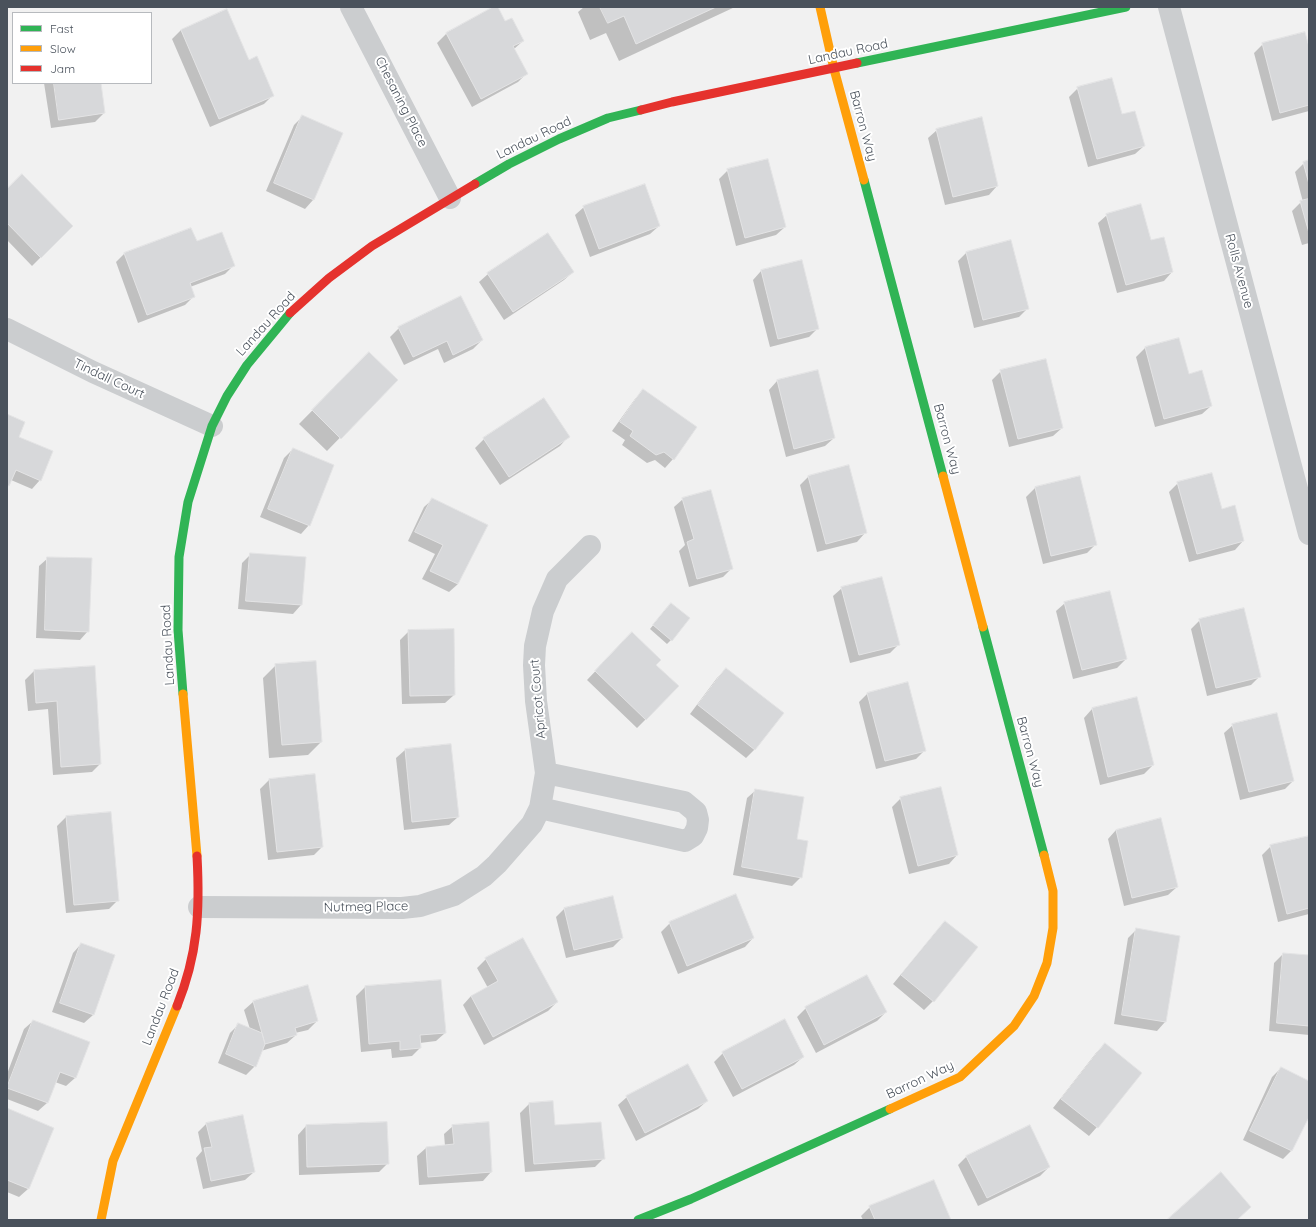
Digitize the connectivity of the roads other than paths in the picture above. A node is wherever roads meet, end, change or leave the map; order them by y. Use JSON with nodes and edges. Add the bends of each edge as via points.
{"nodes":[{"id":1,"x":351,"y":7,"type":"edge"},
{"id":2,"x":820,"y":7,"type":"edge"},
{"id":3,"x":1126,"y":7,"type":"edge"},
{"id":4,"x":1169,"y":7,"type":"edge"},
{"id":5,"x":834,"y":68,"type":"junction"},
{"id":6,"x":450,"y":198,"type":"junction"},
{"id":7,"x":7,"y":329,"type":"edge"},
{"id":8,"x":212,"y":426,"type":"junction"},
{"id":9,"x":1309,"y":534,"type":"edge"},
{"id":10,"x":590,"y":546,"type":"dead end"},
{"id":11,"x":546,"y":773,"type":"junction"},
{"id":12,"x":540,"y":808,"type":"junction"},
{"id":13,"x":199,"y":907,"type":"junction"},
{"id":14,"x":101,"y":1220,"type":"edge"},
{"id":15,"x":638,"y":1220,"type":"edge"}],
"edges":[{"from":1,"to":6,"type":"street","name":"Chesaning Place"},
{"from":2,"to":5,"type":"street","name":"Barron Way"},
{"from":3,"to":5,"type":"street","name":"Landau Road"},
{"from":4,"to":9,"type":"street","name":"Rolls Avenue"},
{"from":5,"to":6,"type":"street","name":"Landau Road","via":[[608,118],[509,164]]},
{"from":5,"to":15,"type":"street","name":"Barron Way","via":[[1045,856],[1052,891],[1054,928],[1047,963],[1034,996],[1014,1026],[960,1077],[691,1199]]},
{"from":6,"to":8,"type":"street","name":"Landau Road","via":[[372,246],[329,278],[289,314],[247,365]]},
{"from":7,"to":8,"type":"street","name":"Tindall Court","via":[[93,372]]},
{"from":8,"to":13,"type":"street","name":"Landau Road","via":[[188,502],[179,557],[178,630]]},
{"from":10,"to":11,"type":"street","name":"Apricot Court","via":[[557,579],[543,611],[535,646],[536,701]]},
{"from":11,"to":12,"type":"street","name":"Nutmeg Place"},
{"from":11,"to":12,"type":"street","via":[[684,802],[696,812],[697,828],[693,836],[685,841]]},
{"from":12,"to":13,"type":"street","name":"Nutmeg Place","via":[[532,824],[484,876],[454,895],[420,906]]},
{"from":13,"to":14,"type":"street","name":"Landau Road","via":[[196,940],[186,984],[113,1161]]}]}
